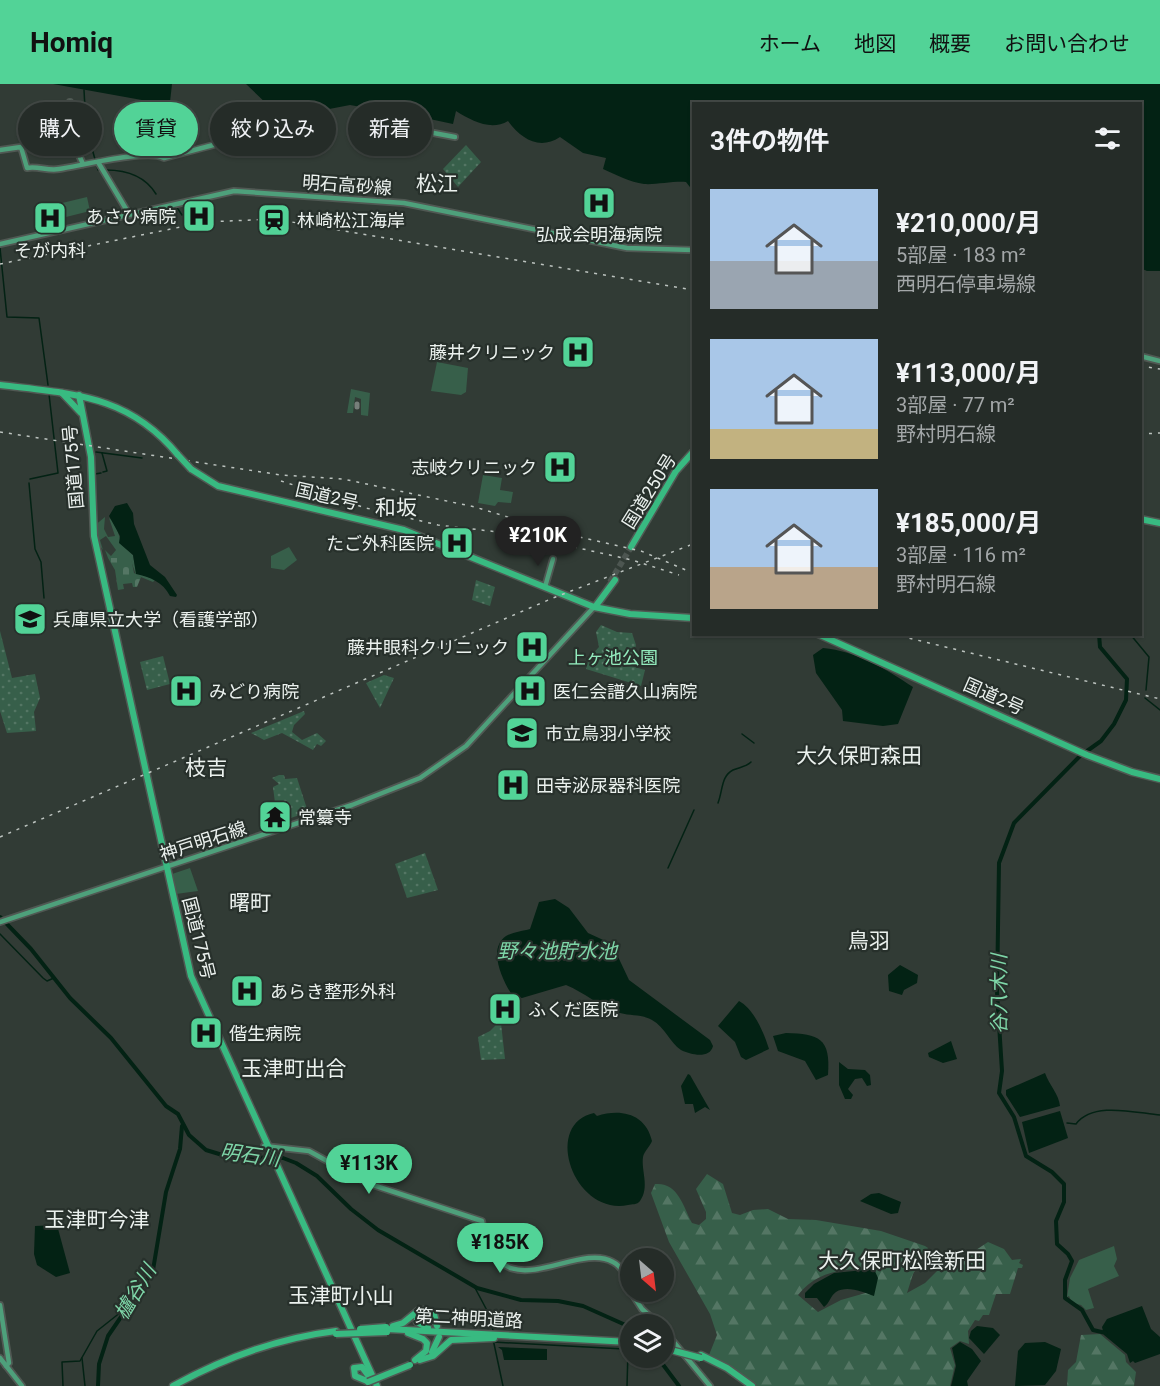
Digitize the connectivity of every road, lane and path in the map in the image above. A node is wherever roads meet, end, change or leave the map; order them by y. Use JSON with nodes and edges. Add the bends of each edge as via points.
{"nodes":[{"id":1,"x":432,"y":133,"type":"edge"},
{"id":2,"x":455,"y":137,"type":"dead end"},
{"id":3,"x":210,"y":146,"type":"edge"},
{"id":4,"x":0,"y":150,"type":"edge"},
{"id":5,"x":79,"y":156,"type":"edge"},
{"id":6,"x":97,"y":162,"type":"junction"},
{"id":7,"x":83,"y":164,"type":"junction"},
{"id":8,"x":129,"y":214,"type":"junction"},
{"id":9,"x":0,"y":244,"type":"edge"},
{"id":10,"x":692,"y":250,"type":"edge"},
{"id":11,"x":1142,"y":356,"type":"edge"},
{"id":12,"x":1160,"y":361,"type":"edge"},
{"id":13,"x":0,"y":383,"type":"edge"},
{"id":14,"x":62,"y":393,"type":"junction"},
{"id":15,"x":79,"y":395,"type":"junction"},
{"id":16,"x":81,"y":413,"type":"junction"},
{"id":17,"x":692,"y":455,"type":"edge"},
{"id":18,"x":1142,"y":518,"type":"edge"},
{"id":19,"x":1160,"y":522,"type":"edge"},
{"id":20,"x":633,"y":547,"type":"tunnel mouth"},
{"id":21,"x":553,"y":559,"type":"dead end"},
{"id":22,"x":613,"y":581,"type":"tunnel mouth"},
{"id":23,"x":544,"y":588,"type":"junction"},
{"id":24,"x":594,"y":607,"type":"junction"},
{"id":25,"x":692,"y":618,"type":"edge"},
{"id":26,"x":822,"y":636,"type":"edge"},
{"id":27,"x":1160,"y":779,"type":"edge"},
{"id":28,"x":166,"y":867,"type":"junction"},
{"id":29,"x":0,"y":922,"type":"edge"},
{"id":30,"x":267,"y":1149,"type":"junction"},
{"id":31,"x":274,"y":1166,"type":"junction"},
{"id":32,"x":620,"y":1267,"type":"edge"},
{"id":33,"x":637,"y":1302,"type":"edge"},
{"id":34,"x":0,"y":1305,"type":"edge"},
{"id":35,"x":648,"y":1314,"type":"edge"},
{"id":36,"x":387,"y":1329,"type":"junction"},
{"id":37,"x":448,"y":1331,"type":"junction"},
{"id":38,"x":336,"y":1333,"type":"junction"},
{"id":39,"x":408,"y":1333,"type":"junction"},
{"id":40,"x":438,"y":1336,"type":"dead end"},
{"id":41,"x":487,"y":1336,"type":"junction"},
{"id":42,"x":674,"y":1342,"type":"edge"},
{"id":43,"x":620,"y":1343,"type":"edge"},
{"id":44,"x":674,"y":1350,"type":"edge"},
{"id":45,"x":0,"y":1358,"type":"edge"},
{"id":46,"x":360,"y":1358,"type":"junction"},
{"id":47,"x":413,"y":1362,"type":"junction"},
{"id":48,"x":6,"y":1366,"type":"junction"},
{"id":49,"x":368,"y":1367,"type":"junction"},
{"id":50,"x":394,"y":1371,"type":"junction"},
{"id":51,"x":372,"y":1383,"type":"edge"},
{"id":52,"x":177,"y":1385,"type":"edge"},
{"id":53,"x":22,"y":1386,"type":"edge"},
{"id":54,"x":710,"y":1386,"type":"edge"},
{"id":55,"x":750,"y":1386,"type":"edge"}],
"edges":[{"from":1,"to":2,"type":"main road"},
{"from":3,"to":6,"type":"main road","via":[[164,158],[153,154]]},
{"from":4,"to":7,"type":"main road","via":[[21,147],[27,168],[53,170]]},
{"from":5,"to":7,"type":"main road"},
{"from":6,"to":7,"type":"main road"},
{"from":6,"to":8,"type":"main road"},
{"from":8,"to":9,"type":"main road","name":"明石高砂線"},
{"from":8,"to":10,"type":"main road","name":"明石高砂線","via":[[220,193],[274,194],[404,203],[627,248]]},
{"from":11,"to":12,"type":"main road"},
{"from":13,"to":14,"type":"highway","name":"国道2号"},
{"from":13,"to":15,"type":"highway","name":"国道2号"},
{"from":14,"to":15,"type":"highway","name":"国道2号"},
{"from":14,"to":16,"type":"highway"},
{"from":15,"to":16,"type":"highway","name":"国道175号"},
{"from":15,"to":23,"type":"highway","name":"国道2号","bridge":true,"via":[[107,401],[141,418],[191,470],[218,486],[420,535]]},
{"from":15,"to":28,"type":"highway","name":"国道175号","via":[[91,457],[94,536]]},
{"from":16,"to":28,"type":"highway","name":"国道175号","via":[[89,456],[91,536]]},
{"from":17,"to":20,"type":"highway","name":"国道250号"},
{"from":18,"to":19,"type":"highway"},
{"from":21,"to":23,"type":"main road"},
{"from":22,"to":24,"type":"highway"},
{"from":23,"to":24,"type":"highway","name":"国道2号"},
{"from":24,"to":25,"type":"highway","name":"国道2号","via":[[626,614]]},
{"from":24,"to":28,"type":"main road","name":"神戸明石線","via":[[466,746],[428,773],[352,805]]},
{"from":26,"to":27,"type":"highway","name":"国道2号","via":[[1087,755]]},
{"from":28,"to":29,"type":"main road","name":"神戸明石線"},
{"from":28,"to":30,"type":"highway","name":"国道175号","via":[[189,977]]},
{"from":30,"to":31,"type":"highway","name":"国道175号"},
{"from":30,"to":32,"type":"main road","via":[[309,1151],[367,1183],[482,1221],[491,1251],[510,1267],[531,1270],[603,1258]]},
{"from":31,"to":46,"type":"highway","name":"国道175号"},
{"from":31,"to":49,"type":"highway","name":"国道175号"},
{"from":33,"to":35,"type":"main road"},
{"from":34,"to":48,"type":"main road"},
{"from":36,"to":37,"type":"highway","name":"第二神明道路"},
{"from":36,"to":37,"type":"highway","via":[[424,1308],[435,1312],[438,1326],[430,1311],[424,1310],[417,1314],[417,1322],[423,1328]]},
{"from":36,"to":38,"type":"highway","name":"第二神明道路","bridge":true},
{"from":36,"to":38,"type":"highway","name":"第二神明道路","bridge":true},
{"from":36,"to":39,"type":"highway","name":"第二神明道路"},
{"from":37,"to":41,"type":"highway","name":"第二神明道路"},
{"from":38,"to":52,"type":"highway","name":"第二神明道路","via":[[271,1346]]},
{"from":39,"to":41,"type":"highway","name":"第二神明道路"},
{"from":39,"to":47,"type":"highway","via":[[427,1343],[426,1351]]},
{"from":40,"to":47,"type":"highway","via":[[436,1348]]},
{"from":41,"to":43,"type":"highway","name":"第二神明道路"},
{"from":41,"to":47,"type":"highway","via":[[451,1340],[433,1356]]},
{"from":42,"to":54,"type":"main road"},
{"from":44,"to":55,"type":"highway","bridge":true,"via":[[727,1368]]},
{"from":45,"to":48,"type":"main road"},
{"from":46,"to":51,"type":"highway","name":"国道175号"},
{"from":46,"to":51,"type":"highway","via":[[352,1374],[358,1382]]},
{"from":47,"to":50,"type":"highway","bridge":true},
{"from":48,"to":53,"type":"main road"},
{"from":49,"to":50,"type":"highway","via":[[377,1374]]},
{"from":49,"to":51,"type":"highway","name":"国道175号"},
{"from":50,"to":51,"type":"highway","bridge":true}]}
